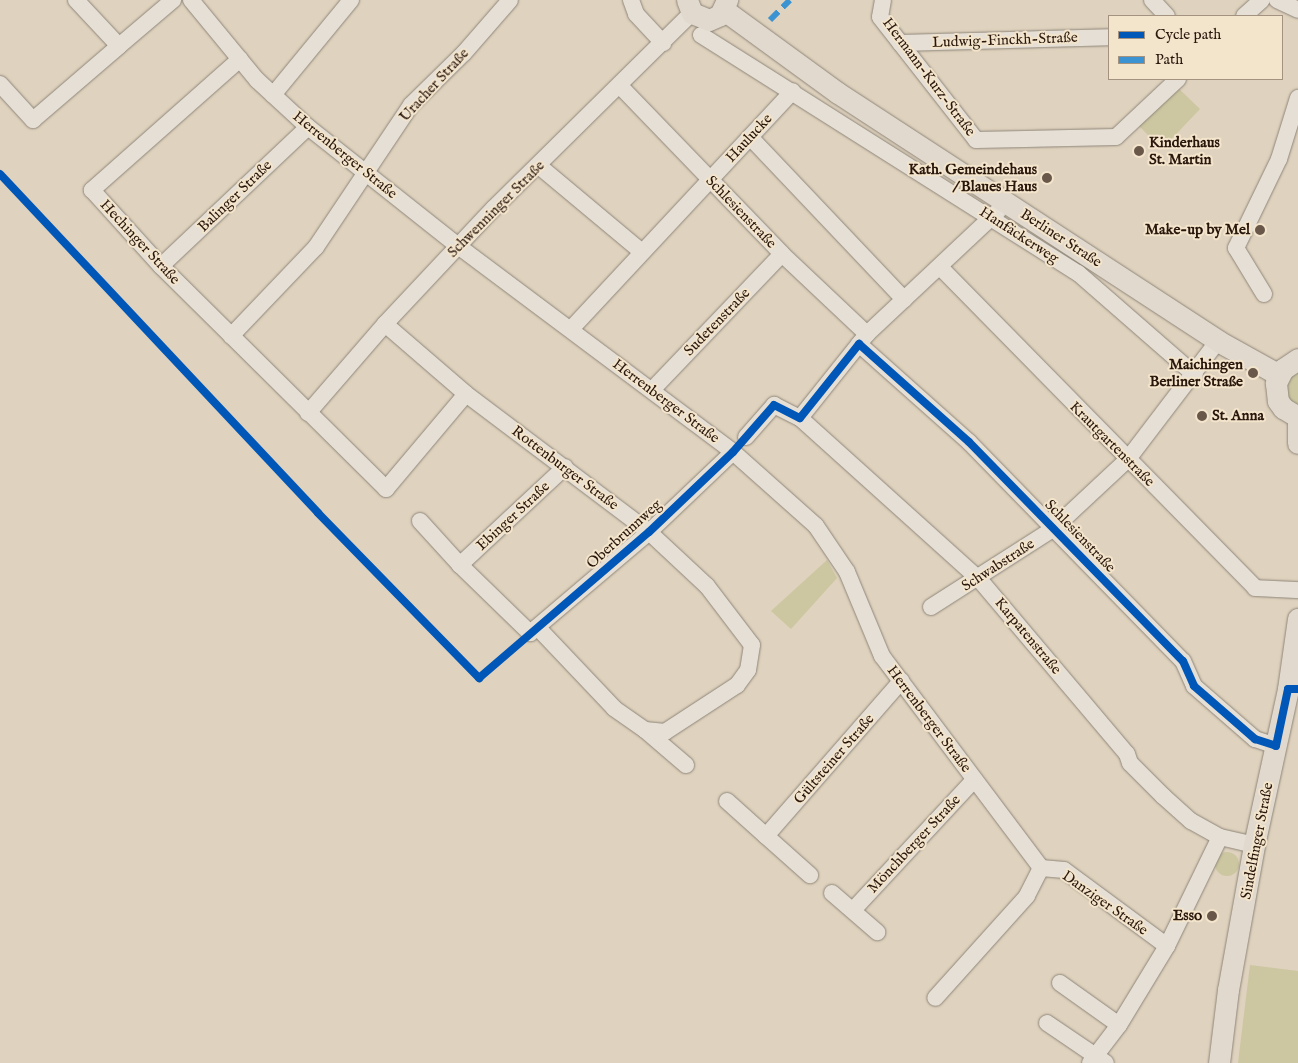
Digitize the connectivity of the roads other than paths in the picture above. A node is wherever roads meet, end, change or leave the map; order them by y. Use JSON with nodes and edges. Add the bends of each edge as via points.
{"nodes":[{"id":1,"x":76,"y":0,"type":"edge"},
{"id":2,"x":173,"y":0,"type":"edge"},
{"id":3,"x":190,"y":0,"type":"edge"},
{"id":4,"x":510,"y":0,"type":"edge"},
{"id":5,"x":631,"y":0,"type":"edge"},
{"id":6,"x":883,"y":0,"type":"edge"},
{"id":7,"x":1262,"y":0,"type":"edge"},
{"id":8,"x":1277,"y":0,"type":"edge"},
{"id":9,"x":344,"y":3,"type":"edge"},
{"id":10,"x":725,"y":5,"type":"edge"},
{"id":11,"x":690,"y":7,"type":"edge"},
{"id":12,"x":1298,"y":10,"type":"edge"},
{"id":13,"x":1245,"y":15,"type":"edge"},
{"id":14,"x":701,"y":35,"type":"dead end"},
{"id":15,"x":1108,"y":37,"type":"edge"},
{"id":16,"x":663,"y":43,"type":"junction"},
{"id":17,"x":900,"y":43,"type":"junction"},
{"id":18,"x":118,"y":46,"type":"junction"},
{"id":19,"x":240,"y":59,"type":"junction"},
{"id":20,"x":1177,"y":80,"type":"edge"},
{"id":21,"x":0,"y":84,"type":"edge"},
{"id":22,"x":620,"y":86,"type":"junction"},
{"id":23,"x":793,"y":90,"type":"junction"},
{"id":24,"x":273,"y":95,"type":"junction"},
{"id":25,"x":1298,"y":98,"type":"edge"},
{"id":26,"x":308,"y":127,"type":"junction"},
{"id":27,"x":750,"y":137,"type":"junction"},
{"id":28,"x":539,"y":166,"type":"junction"},
{"id":29,"x":367,"y":173,"type":"junction"},
{"id":30,"x":710,"y":180,"type":"junction"},
{"id":31,"x":998,"y":209,"type":"junction"},
{"id":32,"x":458,"y":246,"type":"junction"},
{"id":33,"x":642,"y":252,"type":"junction"},
{"id":34,"x":782,"y":254,"type":"junction"},
{"id":35,"x":161,"y":266,"type":"junction"},
{"id":36,"x":940,"y":268,"type":"junction"},
{"id":37,"x":1264,"y":294,"type":"dead end"},
{"id":38,"x":904,"y":299,"type":"junction"},
{"id":39,"x":385,"y":324,"type":"junction"},
{"id":40,"x":571,"y":329,"type":"junction"},
{"id":41,"x":231,"y":336,"type":"junction"},
{"id":42,"x":863,"y":339,"type":"junction"},
{"id":43,"x":1218,"y":341,"type":"junction"},
{"id":44,"x":1298,"y":359,"type":"edge"},
{"id":45,"x":1195,"y":375,"type":"junction"},
{"id":46,"x":1279,"y":375,"type":"junction"},
{"id":47,"x":652,"y":390,"type":"junction"},
{"id":48,"x":466,"y":394,"type":"junction"},
{"id":49,"x":308,"y":413,"type":"junction"},
{"id":50,"x":1298,"y":416,"type":"edge"},
{"id":51,"x":800,"y":418,"type":"junction"},
{"id":52,"x":1298,"y":421,"type":"edge"},
{"id":53,"x":746,"y":437,"type":"dead end"},
{"id":54,"x":1298,"y":444,"type":"edge"},
{"id":55,"x":733,"y":452,"type":"junction"},
{"id":56,"x":1128,"y":459,"type":"junction"},
{"id":57,"x":565,"y":467,"type":"junction"},
{"id":58,"x":420,"y":521,"type":"dead end"},
{"id":59,"x":1053,"y":529,"type":"junction"},
{"id":60,"x":649,"y":532,"type":"junction"},
{"id":61,"x":460,"y":565,"type":"junction"},
{"id":62,"x":979,"y":579,"type":"junction"},
{"id":63,"x":1298,"y":590,"type":"edge"},
{"id":64,"x":932,"y":607,"type":"dead end"},
{"id":65,"x":1298,"y":619,"type":"edge"},
{"id":66,"x":534,"y":631,"type":"junction"},
{"id":67,"x":900,"y":681,"type":"junction"},
{"id":68,"x":645,"y":730,"type":"junction"},
{"id":69,"x":1276,"y":746,"type":"junction"},
{"id":70,"x":686,"y":765,"type":"dead end"},
{"id":71,"x":974,"y":780,"type":"junction"},
{"id":72,"x":727,"y":800,"type":"dead end"},
{"id":73,"x":766,"y":836,"type":"junction"},
{"id":74,"x":1220,"y":837,"type":"junction"},
{"id":75,"x":1254,"y":845,"type":"junction"},
{"id":76,"x":1041,"y":868,"type":"junction"},
{"id":77,"x":810,"y":875,"type":"dead end"},
{"id":78,"x":832,"y":893,"type":"dead end"},
{"id":79,"x":854,"y":909,"type":"junction"},
{"id":80,"x":877,"y":932,"type":"dead end"},
{"id":81,"x":1166,"y":946,"type":"junction"},
{"id":82,"x":1060,"y":983,"type":"dead end"},
{"id":83,"x":936,"y":998,"type":"dead end"},
{"id":84,"x":1047,"y":1023,"type":"dead end"},
{"id":85,"x":1119,"y":1025,"type":"junction"},
{"id":86,"x":1097,"y":1061,"type":"edge"},
{"id":87,"x":1219,"y":1063,"type":"edge"}],
"edges":[{"from":1,"to":18,"type":"street"},
{"from":2,"to":18,"type":"street"},
{"from":3,"to":19,"type":"street","name":"Herrenberger Straße"},
{"from":4,"to":29,"type":"street","name":"Uracher Straße","via":[[464,53],[411,105]]},
{"from":5,"to":16,"type":"street","via":[[636,14]]},
{"from":6,"to":17,"type":"street","name":"Hermann-Kurz-Straße","via":[[880,17]]},
{"from":7,"to":13,"type":"street"},
{"from":8,"to":12,"type":"street"},
{"from":9,"to":24,"type":"street"},
{"from":10,"to":11,"type":"main road","via":[[709,20]]},
{"from":10,"to":31,"type":"main road","name":"Berliner Straße","via":[[838,93]]},
{"from":11,"to":16,"type":"street","name":"Schwenninger Straße"},
{"from":14,"to":23,"type":"street","name":"Hanfäckerweg"},
{"from":15,"to":17,"type":"street","name":"Ludwig-Finckh-Straße"},
{"from":16,"to":22,"type":"street","name":"Schwenninger Straße"},
{"from":17,"to":20,"type":"street","name":"Hermann-Kurz-Straße","via":[[976,140],[1116,137]]},
{"from":18,"to":21,"type":"street","via":[[33,120]]},
{"from":19,"to":24,"type":"street","name":"Herrenberger Straße"},
{"from":19,"to":35,"type":"street","name":"Hechinger Straße","via":[[92,190]]},
{"from":22,"to":28,"type":"street","name":"Schwenninger Straße"},
{"from":22,"to":30,"type":"street","name":"Schlesienstraße"},
{"from":23,"to":27,"type":"street","name":"Haulucke"},
{"from":23,"to":31,"type":"street","name":"Hanfäckerweg"},
{"from":24,"to":26,"type":"street","name":"Herrenberger Straße"},
{"from":25,"to":37,"type":"street","via":[[1279,158],[1236,248]]},
{"from":26,"to":29,"type":"street","name":"Herrenberger Straße"},
{"from":26,"to":35,"type":"street","name":"Balinger Straße"},
{"from":27,"to":30,"type":"street","name":"Haulucke"},
{"from":27,"to":38,"type":"street"},
{"from":28,"to":32,"type":"street","name":"Schwenninger Straße"},
{"from":28,"to":33,"type":"street"},
{"from":29,"to":32,"type":"street","name":"Herrenberger Straße"},
{"from":29,"to":41,"type":"street","name":"Uracher Straße","via":[[316,247]]},
{"from":30,"to":33,"type":"street","name":"Haulucke"},
{"from":30,"to":34,"type":"street","name":"Schlesienstraße"},
{"from":31,"to":36,"type":"street"},
{"from":31,"to":43,"type":"main road","name":"Berliner Straße"},
{"from":31,"to":45,"type":"street","name":"Hanfäckerweg","via":[[1078,273]]},
{"from":32,"to":39,"type":"street","name":"Schwenninger Straße"},
{"from":32,"to":40,"type":"street","name":"Herrenberger Straße"},
{"from":33,"to":40,"type":"street","name":"Haulucke"},
{"from":34,"to":42,"type":"street","name":"Schlesienstraße"},
{"from":34,"to":47,"type":"street","name":"Sudetenstraße"},
{"from":35,"to":41,"type":"street","name":"Hechinger Straße"},
{"from":36,"to":38,"type":"street"},
{"from":36,"to":56,"type":"street","name":"Krautgartenstraße"},
{"from":38,"to":42,"type":"street"},
{"from":39,"to":48,"type":"street","name":"Rottenburger Straße"},
{"from":39,"to":49,"type":"street","name":"Schwenninger Straße"},
{"from":40,"to":47,"type":"street","name":"Herrenberger Straße"},
{"from":41,"to":49,"type":"street","name":"Hechinger Straße"},
{"from":42,"to":51,"type":"street"},
{"from":42,"to":59,"type":"street","name":"Schlesienstraße"},
{"from":43,"to":45,"type":"street","name":"Schwabstraße"},
{"from":43,"to":46,"type":"main road","name":"Berliner Straße"},
{"from":44,"to":46,"type":"main road","via":[[1288,364]]},
{"from":45,"to":56,"type":"street","name":"Schwabstraße"},
{"from":46,"to":50,"type":"main road","via":[[1276,383],[1278,400],[1283,408]]},
{"from":47,"to":55,"type":"street","name":"Herrenberger Straße"},
{"from":48,"to":49,"type":"street","name":"Hechinger Straße","via":[[386,489]]},
{"from":48,"to":57,"type":"street","name":"Rottenburger Straße"},
{"from":51,"to":53,"type":"street","via":[[774,405]]},
{"from":51,"to":62,"type":"street","name":"Karpatenstraße"},
{"from":52,"to":54,"type":"main road"},
{"from":55,"to":60,"type":"street","name":"Oberbrunnweg"},
{"from":55,"to":67,"type":"street","name":"Herrenberger Straße","via":[[816,526],[846,572],[868,629]]},
{"from":56,"to":59,"type":"street","name":"Schwabstraße"},
{"from":56,"to":63,"type":"street","name":"Krautgartenstraße","via":[[1255,588]]},
{"from":57,"to":60,"type":"street","name":"Rottenburger Straße"},
{"from":57,"to":61,"type":"street","name":"Ebinger Straße"},
{"from":58,"to":61,"type":"street"},
{"from":59,"to":62,"type":"street","name":"Schwabstraße"},
{"from":59,"to":69,"type":"street","name":"Schlesienstraße","via":[[1183,661],[1194,686],[1255,739]]},
{"from":60,"to":66,"type":"street","name":"Oberbrunnweg"},
{"from":60,"to":68,"type":"street","name":"Rottenburger Straße","via":[[707,586],[752,645],[748,670],[737,685],[665,732]]},
{"from":61,"to":66,"type":"street"},
{"from":62,"to":64,"type":"street","name":"Schwabstraße"},
{"from":62,"to":74,"type":"street","name":"Karpatenstraße","via":[[1127,754],[1130,763],[1191,821]]},
{"from":65,"to":69,"type":"main road","name":"Sindelfinger Straße"},
{"from":66,"to":68,"type":"street","via":[[614,708]]},
{"from":67,"to":71,"type":"street","name":"Herrenberger Straße"},
{"from":67,"to":73,"type":"street","name":"Gültsteiner Straße"},
{"from":68,"to":70,"type":"street"},
{"from":69,"to":75,"type":"main road","name":"Sindelfinger Straße"},
{"from":71,"to":76,"type":"street","name":"Herrenberger Straße"},
{"from":71,"to":79,"type":"street","name":"Mönchberger Straße"},
{"from":72,"to":73,"type":"street"},
{"from":73,"to":77,"type":"street"},
{"from":74,"to":75,"type":"street","name":"Karpatenstraße"},
{"from":74,"to":81,"type":"street"},
{"from":75,"to":87,"type":"main road","name":"Sindelfinger Straße","via":[[1228,990]]},
{"from":76,"to":81,"type":"street","name":"Danziger Straße","via":[[1064,870]]},
{"from":76,"to":83,"type":"street","via":[[1027,896]]},
{"from":78,"to":79,"type":"street"},
{"from":79,"to":80,"type":"street"},
{"from":81,"to":85,"type":"street"},
{"from":82,"to":85,"type":"street"},
{"from":84,"to":86,"type":"street"},
{"from":85,"to":86,"type":"street"}]}
